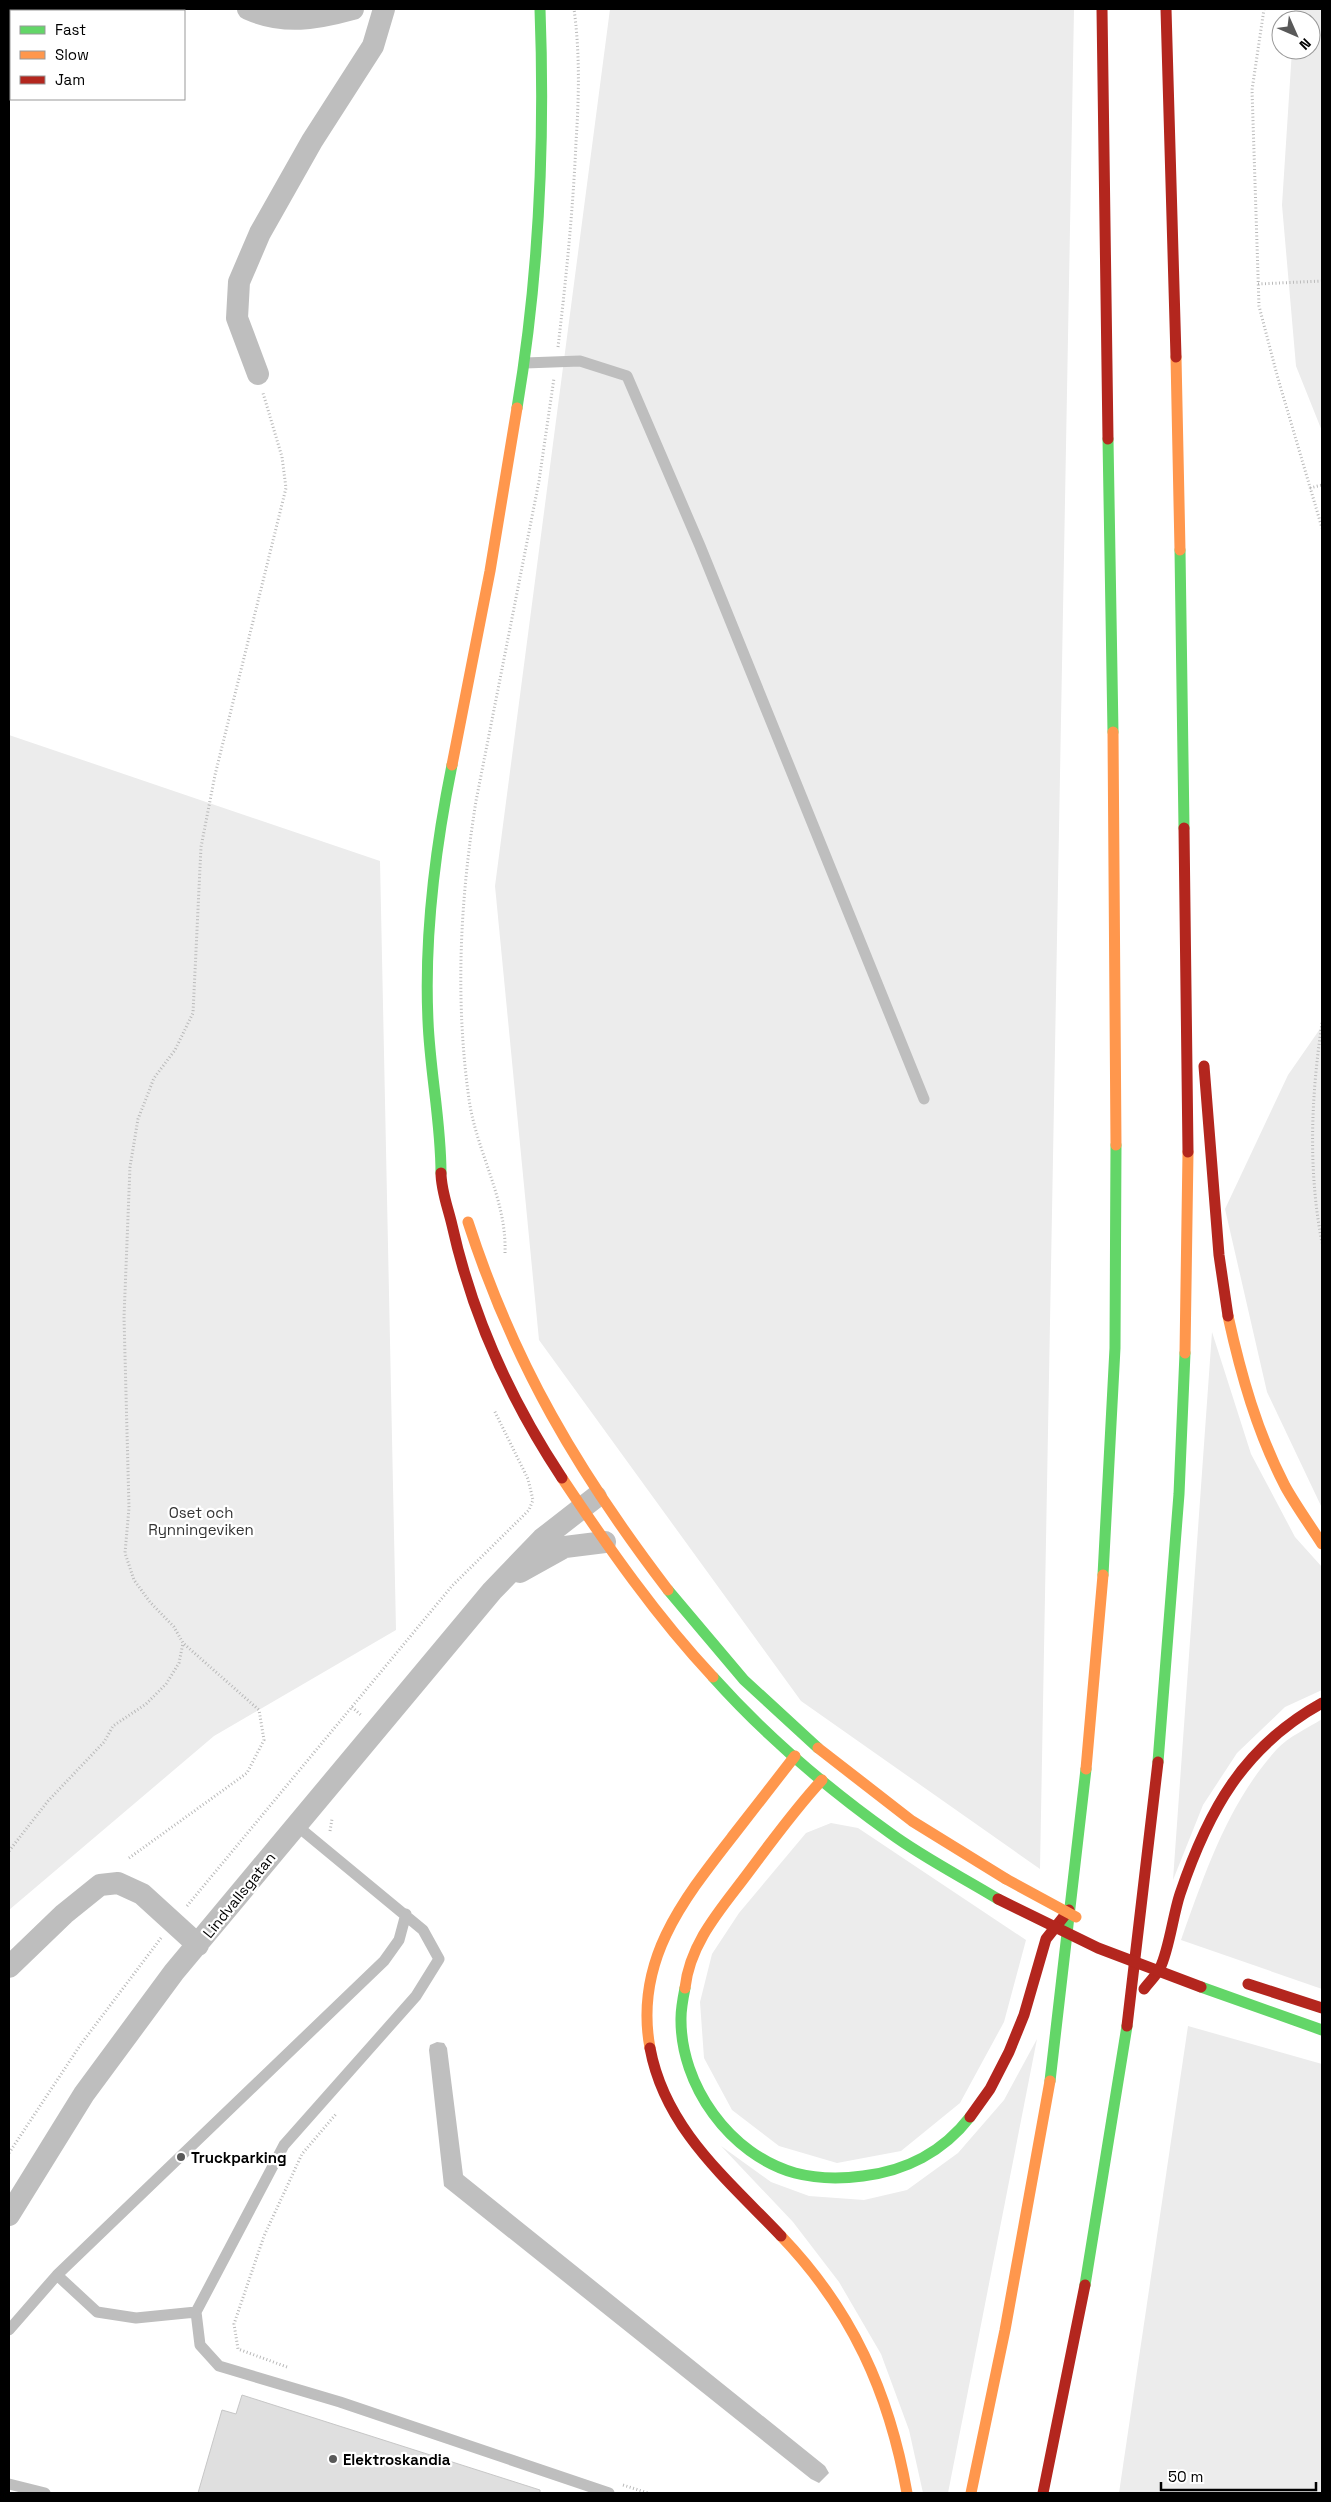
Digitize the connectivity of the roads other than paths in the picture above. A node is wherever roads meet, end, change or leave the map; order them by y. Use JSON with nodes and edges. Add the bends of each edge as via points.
{"nodes":[{"id":1,"x":248,"y":9,"type":"edge"},
{"id":2,"x":353,"y":9,"type":"edge"},
{"id":3,"x":384,"y":9,"type":"edge"},
{"id":4,"x":530,"y":9,"type":"edge"},
{"id":5,"x":540,"y":9,"type":"edge"},
{"id":6,"x":1102,"y":9,"type":"edge"},
{"id":7,"x":1166,"y":9,"type":"edge"},
{"id":8,"x":542,"y":46,"type":"junction"},
{"id":9,"x":525,"y":363,"type":"junction"},
{"id":10,"x":258,"y":374,"type":"road end"},
{"id":11,"x":1183,"y":756,"type":"junction"},
{"id":12,"x":1199,"y":1017,"type":"dead end"},
{"id":13,"x":1202,"y":1053,"type":"dead end"},
{"id":14,"x":924,"y":1099,"type":"dead end"},
{"id":15,"x":442,"y":1139,"type":"junction"},
{"id":16,"x":454,"y":1173,"type":"dead end"},
{"id":17,"x":463,"y":1207,"type":"dead end"},
{"id":18,"x":590,"y":1502,"type":"junction"},
{"id":19,"x":605,"y":1542,"type":"junction"},
{"id":20,"x":1322,"y":1544,"type":"edge"},
{"id":21,"x":492,"y":1591,"type":"junction"},
{"id":22,"x":1322,"y":1704,"type":"edge"},
{"id":23,"x":809,"y":1739,"type":"junction"},
{"id":24,"x":795,"y":1756,"type":"junction"},
{"id":25,"x":837,"y":1763,"type":"junction"},
{"id":26,"x":822,"y":1780,"type":"junction"},
{"id":27,"x":296,"y":1825,"type":"junction"},
{"id":28,"x":1070,"y":1910,"type":"junction"},
{"id":29,"x":406,"y":1914,"type":"junction"},
{"id":30,"x":1090,"y":1924,"type":"dead end"},
{"id":31,"x":1125,"y":1938,"type":"dead end"},
{"id":32,"x":198,"y":1945,"type":"junction"},
{"id":33,"x":1180,"y":1960,"type":"dead end"},
{"id":34,"x":9,"y":1967,"type":"edge"},
{"id":35,"x":1234,"y":1979,"type":"dead end"},
{"id":36,"x":1322,"y":2008,"type":"edge"},
{"id":37,"x":1128,"y":2011,"type":"junction"},
{"id":38,"x":1322,"y":2030,"type":"edge"},
{"id":39,"x":9,"y":2215,"type":"edge"},
{"id":40,"x":57,"y":2275,"type":"junction"},
{"id":41,"x":196,"y":2312,"type":"junction"},
{"id":42,"x":9,"y":2330,"type":"edge"},
{"id":43,"x":9,"y":2484,"type":"edge"},
{"id":44,"x":46,"y":2493,"type":"edge"},
{"id":45,"x":609,"y":2493,"type":"edge"},
{"id":46,"x":907,"y":2493,"type":"edge"},
{"id":47,"x":971,"y":2493,"type":"edge"},
{"id":48,"x":1043,"y":2493,"type":"edge"}],
"edges":[{"from":1,"to":2,"type":"street","via":[[263,16],[289,20],[320,18]]},
{"from":3,"to":10,"type":"street","via":[[373,46],[312,141],[260,233],[239,282],[237,318]]},
{"from":4,"to":8,"type":"main road"},
{"from":5,"to":8,"type":"main road"},
{"from":6,"to":28,"type":"main road","via":[[1117,1038],[1115,1348],[1092,1718]]},
{"from":7,"to":11,"type":"main road","via":[[1175,255]]},
{"from":8,"to":9,"type":"main road","via":[[538,230]]},
{"from":9,"to":14,"type":"lane","via":[[580,361],[627,376],[700,546]]},
{"from":9,"to":15,"type":"main road","via":[[490,571],[440,825],[428,961],[428,1021]]},
{"from":11,"to":12,"type":"main road"},
{"from":11,"to":37,"type":"main road","via":[[1187,1205],[1179,1475],[1162,1724]]},
{"from":13,"to":20,"type":"main road","via":[[1215,1224],[1227,1317],[1240,1378],[1274,1466]]},
{"from":15,"to":16,"type":"main road"},
{"from":15,"to":18,"type":"main road","via":[[441,1179],[459,1257],[478,1313],[504,1375],[549,1458]]},
{"from":17,"to":18,"type":"main road","via":[[515,1349]]},
{"from":18,"to":19,"type":"main road"},
{"from":18,"to":21,"type":"street","name":"Lindvallsgatan","via":[[542,1539]]},
{"from":18,"to":23,"type":"main road","via":[[754,1690]]},
{"from":19,"to":21,"type":"street","name":"Lindvallsgatan","via":[[565,1547]]},
{"from":19,"to":24,"type":"main road","via":[[693,1656],[739,1706]]},
{"from":21,"to":27,"type":"street","name":"Lindvallsgatan"},
{"from":22,"to":37,"type":"main road","via":[[1303,1712],[1276,1731],[1235,1779],[1192,1863],[1171,1923],[1161,1966]]},
{"from":23,"to":24,"type":"main road"},
{"from":23,"to":25,"type":"main road"},
{"from":24,"to":26,"type":"main road"},
{"from":24,"to":46,"type":"main road","via":[[684,1901],[668,1928],[656,1955],[649,1984],[648,2044],[654,2074],[680,2128],[699,2152],[787,2240],[844,2315],[884,2400],[902,2461]]},
{"from":25,"to":26,"type":"main road"},
{"from":25,"to":30,"type":"main road","bridge":true,"via":[[900,1813],[1006,1879]]},
{"from":26,"to":28,"type":"main road","via":[[768,1846],[698,1943],[686,1973],[681,2005],[681,2037],[688,2069],[702,2098],[720,2125],[744,2147],[772,2164],[834,2180],[866,2178],[898,2170],[926,2156],[952,2136],[974,2112],[998,2072],[1029,1999],[1046,1939]]},
{"from":26,"to":38,"type":"main road","bridge":true,"via":[[891,1834],[998,1899],[1098,1948]]},
{"from":27,"to":29,"type":"lane"},
{"from":27,"to":32,"type":"street","name":"Lindvallsgatan"},
{"from":28,"to":47,"type":"main road","via":[[1049,2087],[1005,2330]]},
{"from":29,"to":40,"type":"lane","via":[[399,1940],[384,1962]]},
{"from":29,"to":41,"type":"lane","via":[[423,1930],[438,1960],[416,1996],[284,2145]]},
{"from":31,"to":33,"type":"main road"},
{"from":32,"to":34,"type":"street","via":[[142,1894],[118,1883],[100,1885],[64,1914]]},
{"from":32,"to":39,"type":"street","name":"Lindvallsgatan","via":[[126,2034],[84,2094]]},
{"from":35,"to":36,"type":"main road"},
{"from":37,"to":48,"type":"main road","via":[[1097,2214]]},
{"from":40,"to":41,"type":"lane","via":[[97,2312],[136,2318]]},
{"from":40,"to":42,"type":"lane"},
{"from":41,"to":45,"type":"lane","via":[[200,2345],[219,2366],[340,2402]]},
{"from":43,"to":44,"type":"lane"}]}
